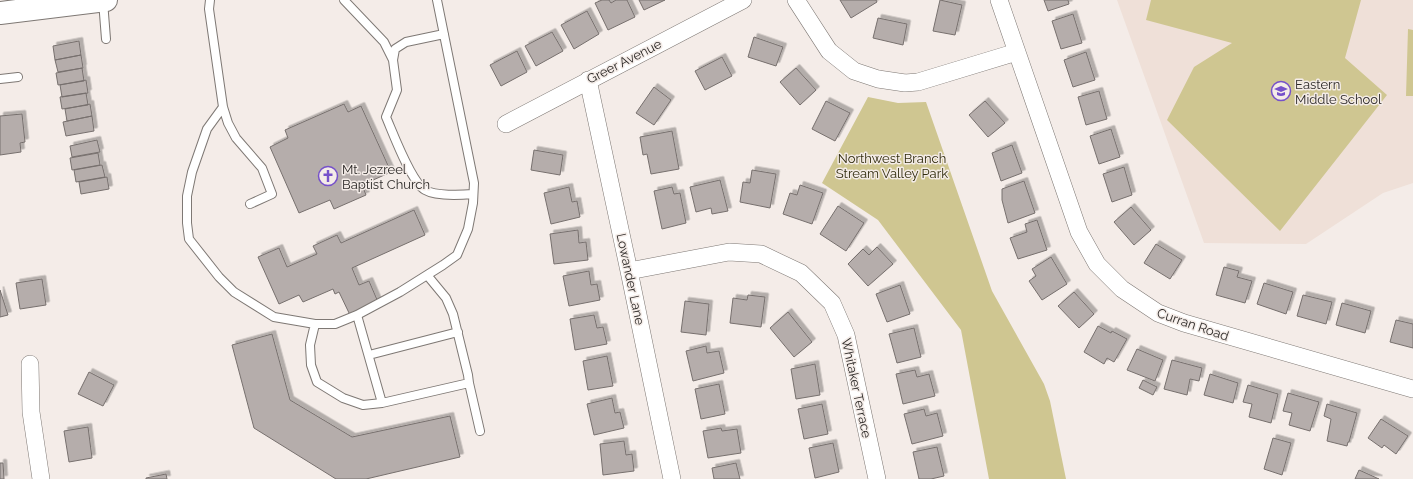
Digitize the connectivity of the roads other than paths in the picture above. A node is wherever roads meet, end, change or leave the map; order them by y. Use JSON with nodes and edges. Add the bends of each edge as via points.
{"nodes":[{"id":1,"x":103,"y":0,"type":"edge"},
{"id":2,"x":106,"y":0,"type":"edge"},
{"id":3,"x":210,"y":0,"type":"edge"},
{"id":4,"x":344,"y":0,"type":"edge"},
{"id":5,"x":437,"y":0,"type":"edge"},
{"id":6,"x":743,"y":0,"type":"edge"},
{"id":7,"x":796,"y":0,"type":"edge"},
{"id":8,"x":1000,"y":0,"type":"edge"},
{"id":9,"x":0,"y":13,"type":"edge"},
{"id":10,"x":444,"y":34,"type":"junction"},
{"id":11,"x":106,"y":39,"type":"dead end"},
{"id":12,"x":1017,"y":52,"type":"junction"},
{"id":13,"x":393,"y":60,"type":"junction"},
{"id":14,"x":18,"y":77,"type":"dead end"},
{"id":15,"x":0,"y":80,"type":"edge"},
{"id":16,"x":588,"y":80,"type":"junction"},
{"id":17,"x":223,"y":107,"type":"junction"},
{"id":18,"x":506,"y":124,"type":"dead end"},
{"id":19,"x":473,"y":194,"type":"junction"},
{"id":20,"x":250,"y":204,"type":"dead end"},
{"id":21,"x":629,"y":271,"type":"junction"},
{"id":22,"x":427,"y":275,"type":"junction"},
{"id":23,"x":357,"y":315,"type":"junction"},
{"id":24,"x":315,"y":324,"type":"junction"},
{"id":25,"x":458,"y":332,"type":"junction"},
{"id":26,"x":369,"y":355,"type":"junction"},
{"id":27,"x":30,"y":364,"type":"dead end"},
{"id":28,"x":469,"y":383,"type":"junction"},
{"id":29,"x":1413,"y":389,"type":"edge"},
{"id":30,"x":382,"y":403,"type":"junction"},
{"id":31,"x":480,"y":431,"type":"dead end"},
{"id":32,"x":41,"y":479,"type":"edge"},
{"id":33,"x":672,"y":479,"type":"edge"},
{"id":34,"x":877,"y":479,"type":"edge"}],
"edges":[{"from":1,"to":2,"type":"main road"},
{"from":1,"to":9,"type":"main road"},
{"from":1,"to":11,"type":"lane"},
{"from":3,"to":17,"type":"lane","via":[[209,9]]},
{"from":4,"to":13,"type":"lane","via":[[384,42]]},
{"from":5,"to":10,"type":"lane"},
{"from":6,"to":16,"type":"street","name":"Greer Avenue"},
{"from":7,"to":12,"type":"street","via":[[829,51],[854,71],[878,79],[918,82]]},
{"from":8,"to":12,"type":"street","name":"Curran Road"},
{"from":10,"to":13,"type":"lane","via":[[406,42],[395,49]]},
{"from":10,"to":19,"type":"lane","via":[[474,183]]},
{"from":12,"to":29,"type":"street","name":"Curran Road","via":[[1080,232],[1098,264],[1122,289],[1158,313],[1184,323]]},
{"from":13,"to":19,"type":"lane","via":[[397,90],[386,117],[414,177],[424,190],[440,194]]},
{"from":14,"to":15,"type":"lane"},
{"from":16,"to":18,"type":"street","name":"Greer Avenue"},
{"from":16,"to":21,"type":"street","name":"Lowander Lane"},
{"from":17,"to":20,"type":"lane","via":[[236,138],[262,168],[272,194]]},
{"from":17,"to":24,"type":"lane","via":[[208,129],[192,172],[187,196],[189,239],[234,292],[274,317]]},
{"from":19,"to":22,"type":"lane","via":[[468,229],[457,255]]},
{"from":21,"to":33,"type":"street","name":"Lowander Lane"},
{"from":21,"to":34,"type":"street","name":"Whitaker Terrace","via":[[729,252],[761,254],[801,273],[832,303],[846,335]]},
{"from":22,"to":23,"type":"lane"},
{"from":22,"to":25,"type":"lane","via":[[446,298]]},
{"from":23,"to":24,"type":"lane","via":[[335,324]]},
{"from":23,"to":26,"type":"lane"},
{"from":24,"to":30,"type":"lane","via":[[310,345],[311,365],[317,382],[344,398],[363,405]]},
{"from":25,"to":26,"type":"lane"},
{"from":25,"to":28,"type":"lane"},
{"from":26,"to":30,"type":"lane"},
{"from":27,"to":32,"type":"street","via":[[31,412]]},
{"from":28,"to":30,"type":"lane"},
{"from":28,"to":31,"type":"lane"}]}
